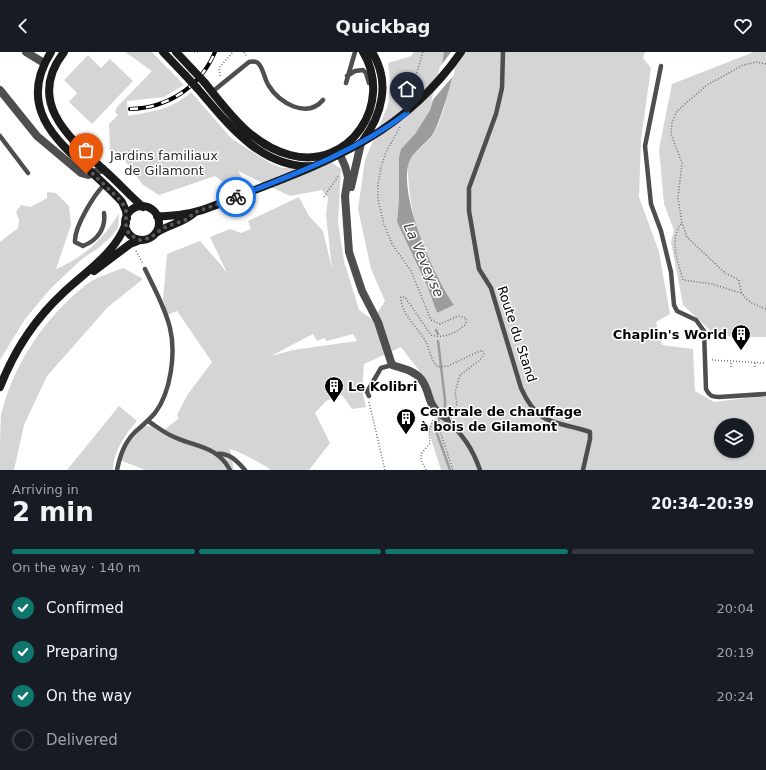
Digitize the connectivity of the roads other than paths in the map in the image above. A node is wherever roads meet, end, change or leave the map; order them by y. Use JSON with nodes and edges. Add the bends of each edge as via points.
{"nodes":[{"id":1,"x":26,"y":52,"type":"edge"},
{"id":2,"x":51,"y":52,"type":"edge"},
{"id":3,"x":64,"y":52,"type":"edge"},
{"id":4,"x":163,"y":52,"type":"edge"},
{"id":5,"x":176,"y":52,"type":"edge"},
{"id":6,"x":355,"y":52,"type":"edge"},
{"id":7,"x":363,"y":52,"type":"edge"},
{"id":8,"x":372,"y":52,"type":"edge"},
{"id":9,"x":461,"y":52,"type":"edge"},
{"id":10,"x":503,"y":52,"type":"edge"},
{"id":11,"x":44,"y":63,"type":"junction"},
{"id":12,"x":661,"y":66,"type":"dead end"},
{"id":13,"x":347,"y":76,"type":"junction"},
{"id":14,"x":346,"y":83,"type":"dead end"},
{"id":15,"x":0,"y":90,"type":"edge"},
{"id":16,"x":212,"y":92,"type":"junction"},
{"id":17,"x":374,"y":92,"type":"junction"},
{"id":18,"x":323,"y":100,"type":"dead end"},
{"id":19,"x":0,"y":136,"type":"edge"},
{"id":20,"x":361,"y":143,"type":"junction"},
{"id":21,"x":340,"y":157,"type":"junction"},
{"id":22,"x":103,"y":169,"type":"junction"},
{"id":23,"x":28,"y":173,"type":"dead end"},
{"id":24,"x":92,"y":173,"type":"junction"},
{"id":25,"x":104,"y":185,"type":"junction"},
{"id":26,"x":143,"y":207,"type":"junction"},
{"id":27,"x":346,"y":207,"type":"junction"},
{"id":28,"x":104,"y":213,"type":"dead end"},
{"id":29,"x":194,"y":213,"type":"junction"},
{"id":30,"x":157,"y":216,"type":"junction"},
{"id":31,"x":126,"y":221,"type":"junction"},
{"id":32,"x":155,"y":233,"type":"junction"},
{"id":33,"x":140,"y":240,"type":"junction"},
{"id":34,"x":146,"y":269,"type":"road end"},
{"id":35,"x":76,"y":282,"type":"junction"},
{"id":36,"x":392,"y":366,"type":"junction"},
{"id":37,"x":0,"y":387,"type":"edge"},
{"id":38,"x":766,"y":394,"type":"edge"},
{"id":39,"x":369,"y":396,"type":"road end"},
{"id":40,"x":442,"y":415,"type":"joint"},
{"id":41,"x":148,"y":421,"type":"junction"},
{"id":42,"x":216,"y":454,"type":"junction"},
{"id":43,"x":117,"y":470,"type":"edge"},
{"id":44,"x":230,"y":470,"type":"edge"},
{"id":45,"x":245,"y":470,"type":"edge"},
{"id":46,"x":480,"y":470,"type":"edge"},
{"id":47,"x":583,"y":470,"type":"edge"}],
"edges":[{"from":1,"to":11,"type":"street"},
{"from":2,"to":11,"type":"main road"},
{"from":3,"to":22,"type":"main road","via":[[51,78],[49,96],[52,110],[65,133]]},
{"from":4,"to":21,"type":"main road","bridge":true,"via":[[234,131],[246,142],[272,158],[312,166]]},
{"from":5,"to":16,"type":"main road","bridge":true},
{"from":6,"to":13,"type":"lane"},
{"from":7,"to":17,"type":"main road","via":[[371,66]]},
{"from":8,"to":20,"type":"main road","via":[[381,78],[382,98],[377,118]]},
{"from":9,"to":29,"type":"main road","bridge":true,"via":[[425,96],[385,130],[318,164]]},
{"from":10,"to":47,"type":"lane","name":"Route du Stand","via":[[502,88],[496,114],[469,188],[479,269],[491,288],[521,388],[528,402],[537,413],[552,422],[590,432]]},
{"from":11,"to":24,"type":"main road","via":[[39,92],[41,114],[60,143]]},
{"from":12,"to":38,"type":"lane","via":[[645,146],[651,204],[671,272],[674,305],[677,311],[696,320],[702,326],[706,338],[706,389],[712,397]]},
{"from":13,"to":14,"type":"lane"},
{"from":13,"to":17,"type":"lane","via":[[360,70],[366,71]]},
{"from":15,"to":24,"type":"street","via":[[37,136],[81,173]]},
{"from":16,"to":17,"type":"main road","via":[[240,125],[264,144],[301,157],[330,152],[353,138],[366,122]]},
{"from":16,"to":18,"type":"lane","via":[[252,61],[262,69],[273,91],[292,106],[308,110]]},
{"from":19,"to":23,"type":"lane"},
{"from":20,"to":21,"type":"main road"},
{"from":20,"to":27,"type":"street"},
{"from":21,"to":27,"type":"street","via":[[346,166],[348,177]]},
{"from":22,"to":24,"type":"street"},
{"from":22,"to":26,"type":"main road"},
{"from":24,"to":25,"type":"main road"},
{"from":25,"to":28,"type":"lane","via":[[95,195],[75,233],[77,244],[83,246],[98,236],[104,225]]},
{"from":25,"to":31,"type":"main road","via":[[122,202],[126,211]]},
{"from":26,"to":30,"type":"main road","via":[[151,209]]},
{"from":26,"to":31,"type":"main road","via":[[133,210]]},
{"from":27,"to":36,"type":"street","via":[[350,258],[362,291],[378,322]]},
{"from":29,"to":30,"type":"main road"},
{"from":29,"to":32,"type":"main road","via":[[188,219]]},
{"from":30,"to":32,"type":"main road","via":[[159,226]]},
{"from":31,"to":33,"type":"main road","via":[[130,234]]},
{"from":31,"to":35,"type":"main road","via":[[118,241]]},
{"from":32,"to":33,"type":"main road","via":[[148,239]]},
{"from":33,"to":35,"type":"main road","via":[[130,244]]},
{"from":34,"to":41,"type":"lane","via":[[166,315],[172,342],[166,391]]},
{"from":35,"to":37,"type":"main road","via":[[47,309],[30,330]]},
{"from":36,"to":39,"type":"lane","via":[[381,368],[367,392]]},
{"from":36,"to":40,"type":"street","via":[[412,372],[421,379],[431,404]]},
{"from":40,"to":46,"type":"lane","via":[[463,436],[474,452]]},
{"from":41,"to":42,"type":"lane","via":[[171,436],[209,449]]},
{"from":41,"to":43,"type":"lane","via":[[135,432],[124,447]]},
{"from":42,"to":44,"type":"lane"},
{"from":42,"to":45,"type":"lane","via":[[223,453],[236,460]]}]}
